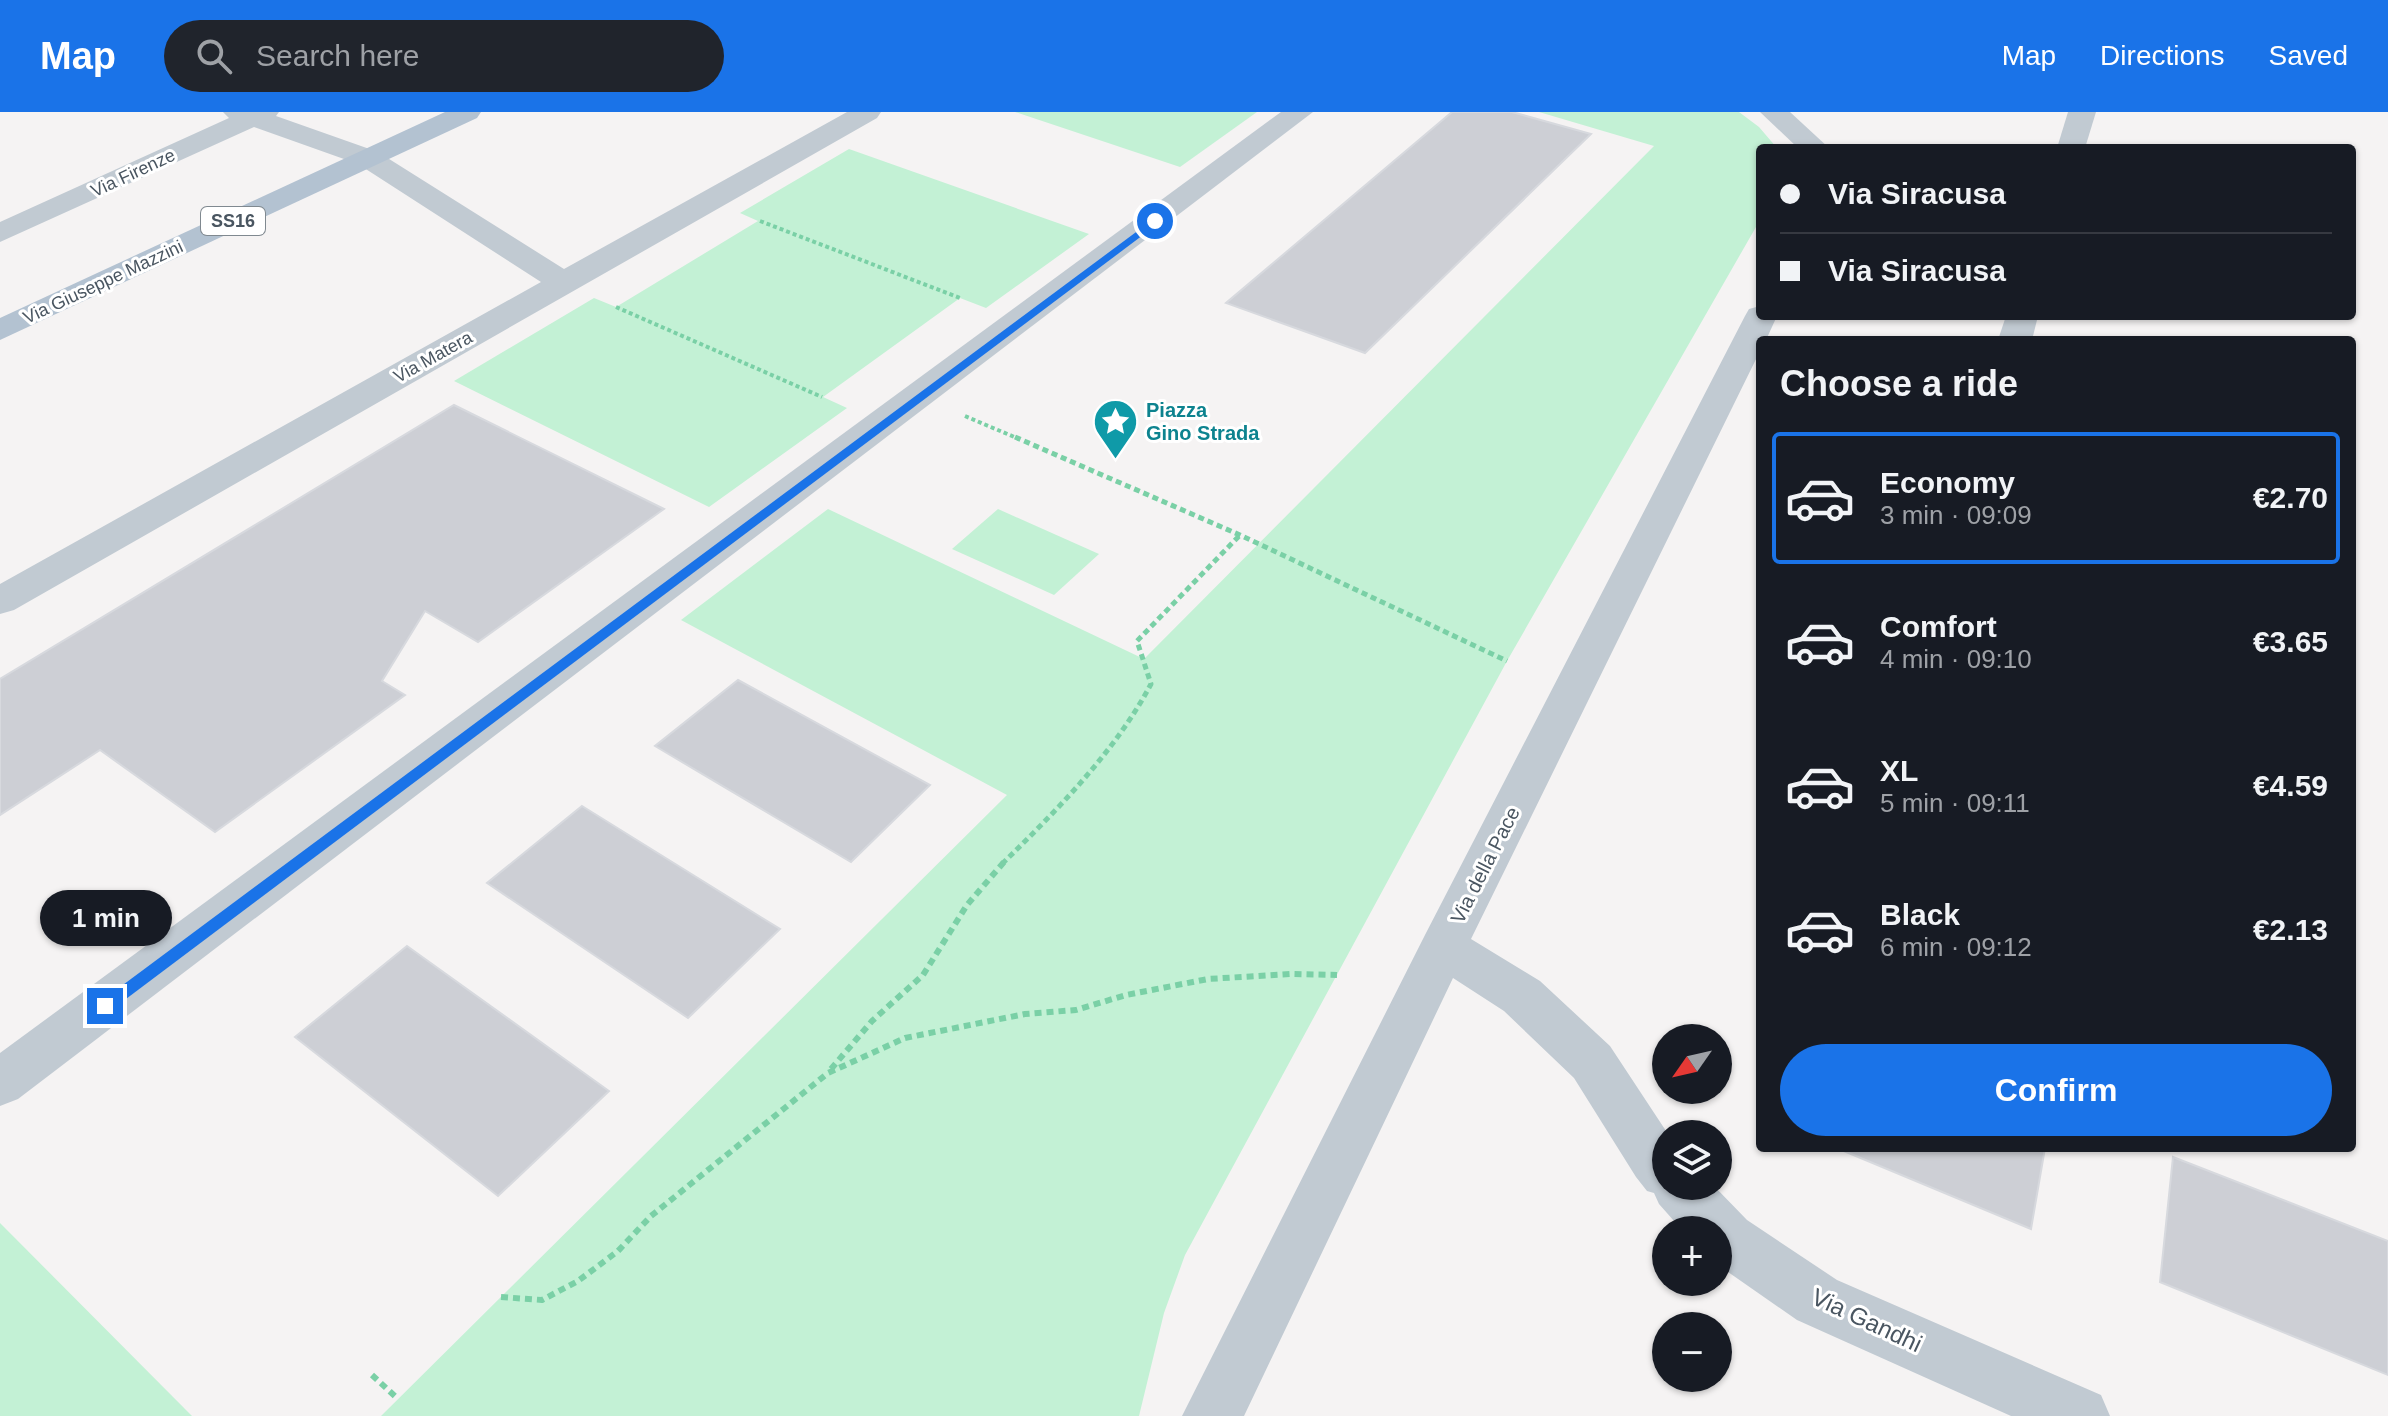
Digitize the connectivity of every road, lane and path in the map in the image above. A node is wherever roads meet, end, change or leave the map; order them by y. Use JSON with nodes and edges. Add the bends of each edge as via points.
{"nodes":[{"id":1,"x":467,"y":112,"type":"edge"},
{"id":2,"x":867,"y":112,"type":"edge"},
{"id":3,"x":1299,"y":112,"type":"edge"},
{"id":4,"x":1774,"y":112,"type":"edge"},
{"id":5,"x":2082,"y":112,"type":"edge"},
{"id":6,"x":252,"y":114,"type":"edge"},
{"id":7,"x":1810,"y":144,"type":"edge"},
{"id":8,"x":2072,"y":144,"type":"edge"},
{"id":9,"x":368,"y":158,"type":"junction"},
{"id":10,"x":759,"y":221,"type":"dead end"},
{"id":11,"x":0,"y":233,"type":"edge"},
{"id":12,"x":564,"y":283,"type":"junction"},
{"id":13,"x":960,"y":298,"type":"dead end"},
{"id":14,"x":616,"y":307,"type":"dead end"},
{"id":15,"x":0,"y":330,"type":"edge"},
{"id":16,"x":1756,"y":337,"type":"edge"},
{"id":17,"x":1744,"y":386,"type":"edge"},
{"id":18,"x":822,"y":397,"type":"dead end"},
{"id":19,"x":954,"y":412,"type":"dead end"},
{"id":20,"x":1240,"y":535,"type":"junction"},
{"id":21,"x":0,"y":601,"type":"edge"},
{"id":22,"x":1507,"y":661,"type":"dead end"},
{"id":23,"x":1443,"y":947,"type":"junction"},
{"id":24,"x":1337,"y":975,"type":"dead end"},
{"id":25,"x":828,"y":1073,"type":"junction"},
{"id":26,"x":0,"y":1083,"type":"edge"},
{"id":27,"x":1652,"y":1152,"type":"edge"},
{"id":28,"x":1691,"y":1200,"type":"edge"},
{"id":29,"x":501,"y":1297,"type":"dead end"},
{"id":30,"x":372,"y":1375,"type":"dead end"},
{"id":31,"x":398,"y":1399,"type":"dead end"},
{"id":32,"x":1212,"y":1416,"type":"edge"},
{"id":33,"x":2080,"y":1416,"type":"edge"}],
"edges":[{"from":1,"to":9,"type":"main road","name":"Via Giuseppe Mazzini","number":"SS16"},
{"from":2,"to":12,"type":"street","name":"Via Matera"},
{"from":3,"to":26,"type":"street"},
{"from":4,"to":7,"type":"street"},
{"from":5,"to":8,"type":"street"},
{"from":6,"to":9,"type":"street"},
{"from":6,"to":11,"type":"street","name":"Via Firenze"},
{"from":9,"to":12,"type":"street"},
{"from":9,"to":15,"type":"main road","name":"Via Giuseppe Mazzini","number":"SS16"},
{"from":10,"to":13,"type":"path"},
{"from":12,"to":21,"type":"street","name":"Via Matera"},
{"from":14,"to":18,"type":"path"},
{"from":16,"to":17,"type":"street","name":"Via della Pace"},
{"from":17,"to":23,"type":"street","name":"Via della Pace"},
{"from":19,"to":20,"type":"path"},
{"from":20,"to":22,"type":"path"},
{"from":20,"to":25,"type":"path","via":[[1137,641],[1151,684],[1133,718],[967,905],[923,975],[872,1021]]},
{"from":23,"to":27,"type":"street","via":[[1522,996],[1592,1062]]},
{"from":23,"to":32,"type":"street","name":"Via della Pace"},
{"from":24,"to":25,"type":"path","via":[[1208,979],[1076,1010],[1025,1014],[905,1038]]},
{"from":25,"to":29,"type":"path","via":[[578,1281],[542,1300]]},
{"from":28,"to":33,"type":"street","name":"Via Gandhi","via":[[1727,1239],[1817,1300]]},
{"from":30,"to":31,"type":"path"}]}
